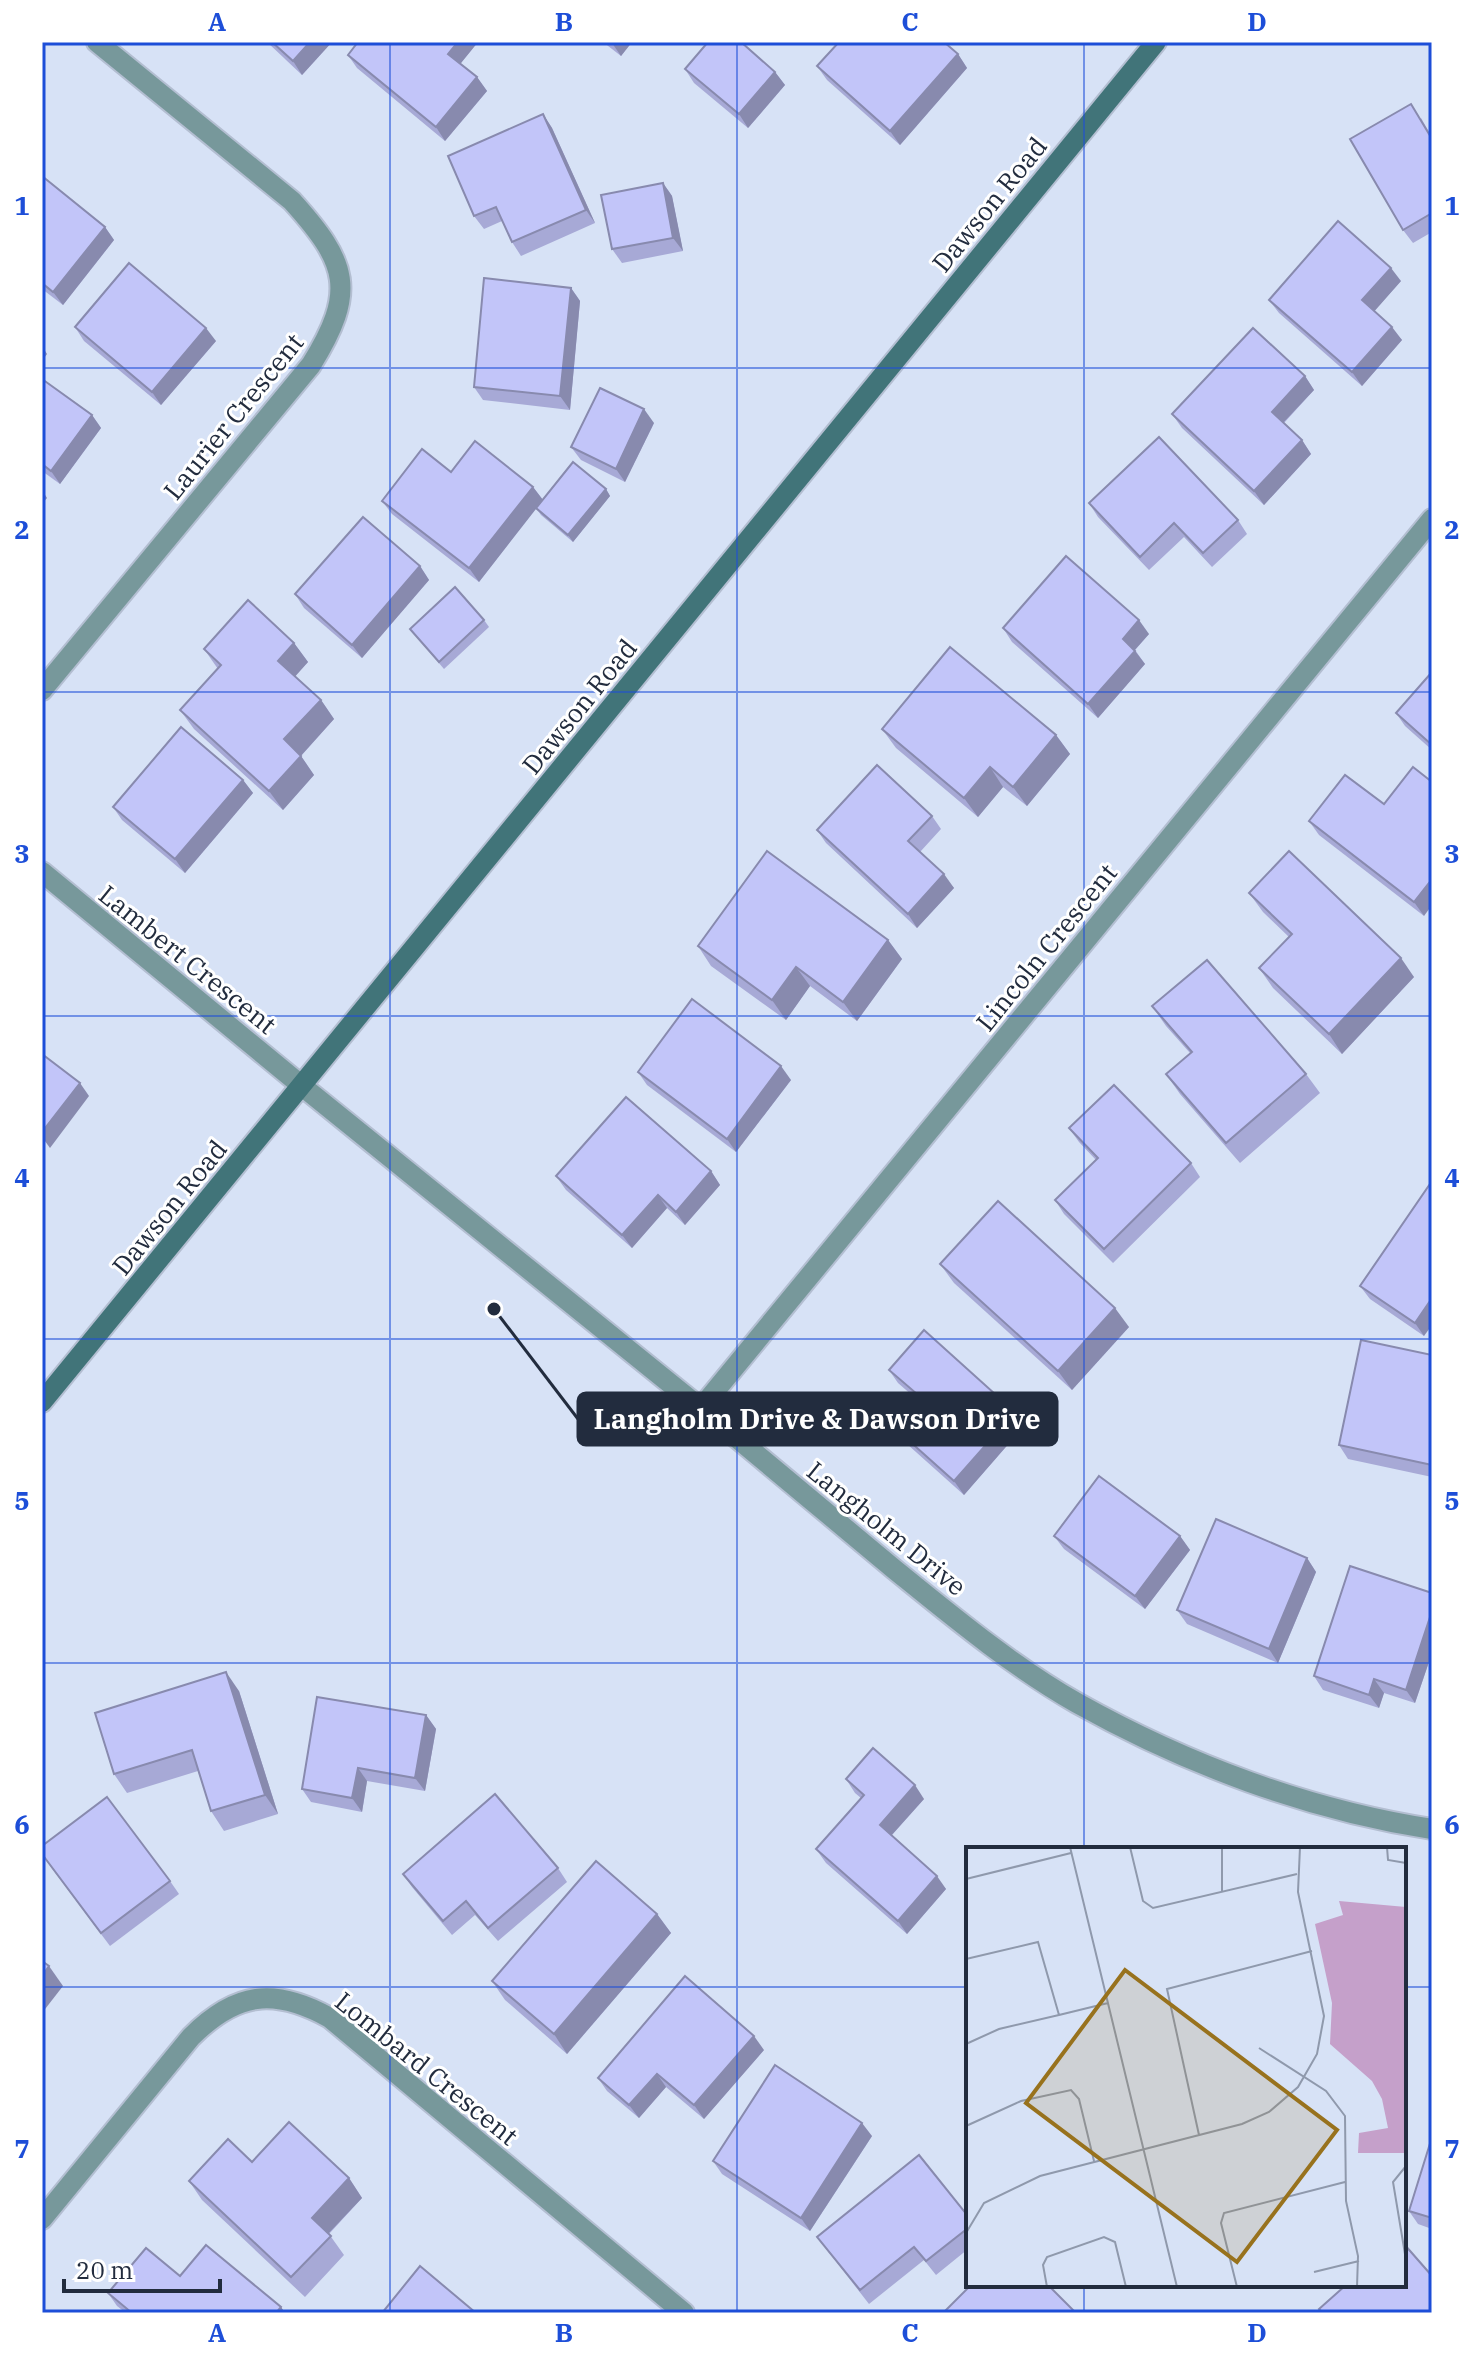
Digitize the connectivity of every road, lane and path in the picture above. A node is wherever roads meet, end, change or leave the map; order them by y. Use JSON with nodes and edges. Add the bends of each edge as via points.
{"nodes":[{"id":1,"x":97,"y":42,"type":"edge"},
{"id":2,"x":1147,"y":45,"type":"edge"},
{"id":3,"x":1432,"y":519,"type":"edge"},
{"id":4,"x":42,"y":690,"type":"edge"},
{"id":5,"x":42,"y":872,"type":"edge"},
{"id":6,"x":302,"y":1086,"type":"junction"},
{"id":7,"x":42,"y":1402,"type":"edge"},
{"id":8,"x":701,"y":1408,"type":"junction"},
{"id":9,"x":1432,"y":1829,"type":"edge"},
{"id":10,"x":42,"y":2219,"type":"edge"},
{"id":11,"x":684,"y":2313,"type":"edge"}],
"edges":[{"from":1,"to":4,"type":"street","name":"Laurier Crescent","via":[[292,201],[332,250],[340,279],[339,311],[311,365]]},
{"from":2,"to":6,"type":"main road","name":"Dawson Road"},
{"from":3,"to":8,"type":"street","name":"Lincoln Crescent"},
{"from":5,"to":6,"type":"street","name":"Lambert Crescent"},
{"from":6,"to":7,"type":"main road","name":"Dawson Road"},
{"from":6,"to":8,"type":"street","name":"Langholm Drive"},
{"from":8,"to":9,"type":"street","name":"Langholm Drive","via":[[937,1604],[1076,1702],[1243,1780],[1328,1808]]},
{"from":10,"to":11,"type":"street","name":"Lombard Crescent","via":[[211,2017],[255,1998],[282,1998],[330,2018]]}]}
